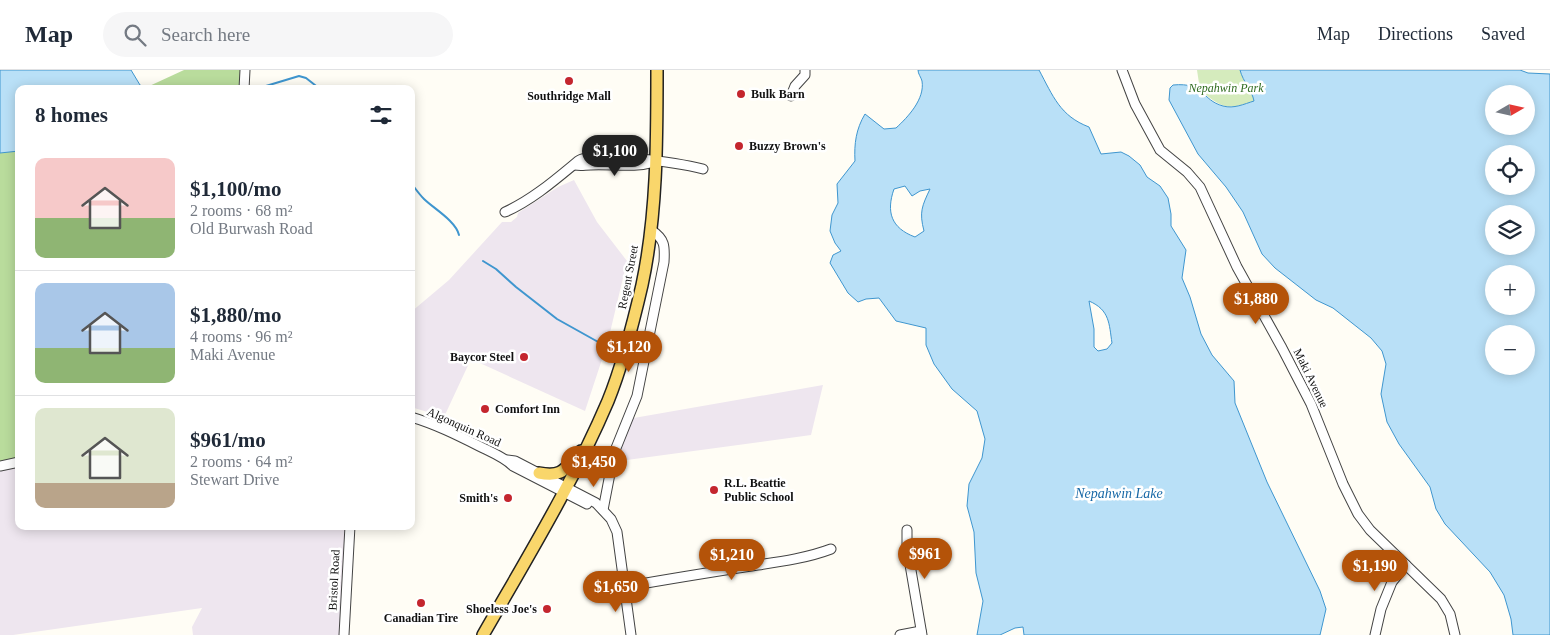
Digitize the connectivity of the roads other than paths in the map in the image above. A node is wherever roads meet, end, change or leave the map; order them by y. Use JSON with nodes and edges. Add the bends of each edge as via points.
{"nodes":[{"id":1,"x":245,"y":70,"type":"edge"},
{"id":2,"x":657,"y":70,"type":"edge"},
{"id":3,"x":805,"y":70,"type":"edge"},
{"id":4,"x":1122,"y":70,"type":"edge"},
{"id":5,"x":244,"y":85,"type":"edge"},
{"id":6,"x":791,"y":96,"type":"dead end"},
{"id":7,"x":655,"y":162,"type":"junction"},
{"id":8,"x":704,"y":169,"type":"dead end"},
{"id":9,"x":505,"y":212,"type":"dead end"},
{"id":10,"x":651,"y":230,"type":"junction"},
{"id":11,"x":415,"y":418,"type":"edge"},
{"id":12,"x":586,"y":447,"type":"junction"},
{"id":13,"x":507,"y":460,"type":"junction"},
{"id":14,"x":15,"y":463,"type":"edge"},
{"id":15,"x":0,"y":466,"type":"edge"},
{"id":16,"x":539,"y":473,"type":"junction"},
{"id":17,"x":566,"y":490,"type":"junction"},
{"id":18,"x":603,"y":510,"type":"junction"},
{"id":19,"x":350,"y":530,"type":"edge"},
{"id":20,"x":907,"y":530,"type":"dead end"},
{"id":21,"x":831,"y":549,"type":"dead end"},
{"id":22,"x":1406,"y":565,"type":"junction"},
{"id":23,"x":624,"y":587,"type":"junction"},
{"id":24,"x":922,"y":633,"type":"edge"},
{"id":25,"x":344,"y":635,"type":"edge"},
{"id":26,"x":483,"y":635,"type":"edge"},
{"id":27,"x":631,"y":635,"type":"edge"},
{"id":28,"x":900,"y":635,"type":"edge"},
{"id":29,"x":1375,"y":635,"type":"edge"},
{"id":30,"x":1455,"y":635,"type":"edge"}],
"edges":[{"from":1,"to":5,"type":"street"},
{"from":2,"to":7,"type":"main road","name":"Regent Street"},
{"from":3,"to":6,"type":"street"},
{"from":4,"to":22,"type":"street","name":"Maki Avenue","via":[[1135,104],[1160,150],[1187,172],[1200,188],[1237,267],[1311,404],[1358,514]]},
{"from":7,"to":8,"type":"street"},
{"from":7,"to":9,"type":"street","via":[[641,166],[575,165],[528,200]]},
{"from":7,"to":10,"type":"main road","name":"Regent Street"},
{"from":10,"to":12,"type":"main road","name":"Regent Street","via":[[627,344],[608,400]]},
{"from":10,"to":18,"type":"street","via":[[662,238],[664,262],[637,396],[614,453]]},
{"from":11,"to":13,"type":"street","name":"Algonquin Road","via":[[432,423]]},
{"from":12,"to":16,"type":"main road","via":[[562,472],[552,475]]},
{"from":12,"to":17,"type":"main road","name":"Regent Street"},
{"from":13,"to":16,"type":"street","name":"Algonquin Road"},
{"from":13,"to":17,"type":"street","name":"Algonquin Road","via":[[513,466]]},
{"from":14,"to":15,"type":"street"},
{"from":16,"to":17,"type":"street","name":"Algonquin Road"},
{"from":17,"to":18,"type":"street","via":[[593,508]]},
{"from":17,"to":26,"type":"main road","name":"Regent Street"},
{"from":18,"to":23,"type":"street","via":[[617,532]]},
{"from":19,"to":25,"type":"street","name":"Bristol Road"},
{"from":20,"to":24,"type":"street"},
{"from":21,"to":23,"type":"street","via":[[794,559]]},
{"from":22,"to":29,"type":"street","via":[[1392,582]]},
{"from":22,"to":30,"type":"street","name":"Maki Avenue","via":[[1441,599],[1450,614]]},
{"from":23,"to":27,"type":"street"},
{"from":24,"to":28,"type":"street"}]}
